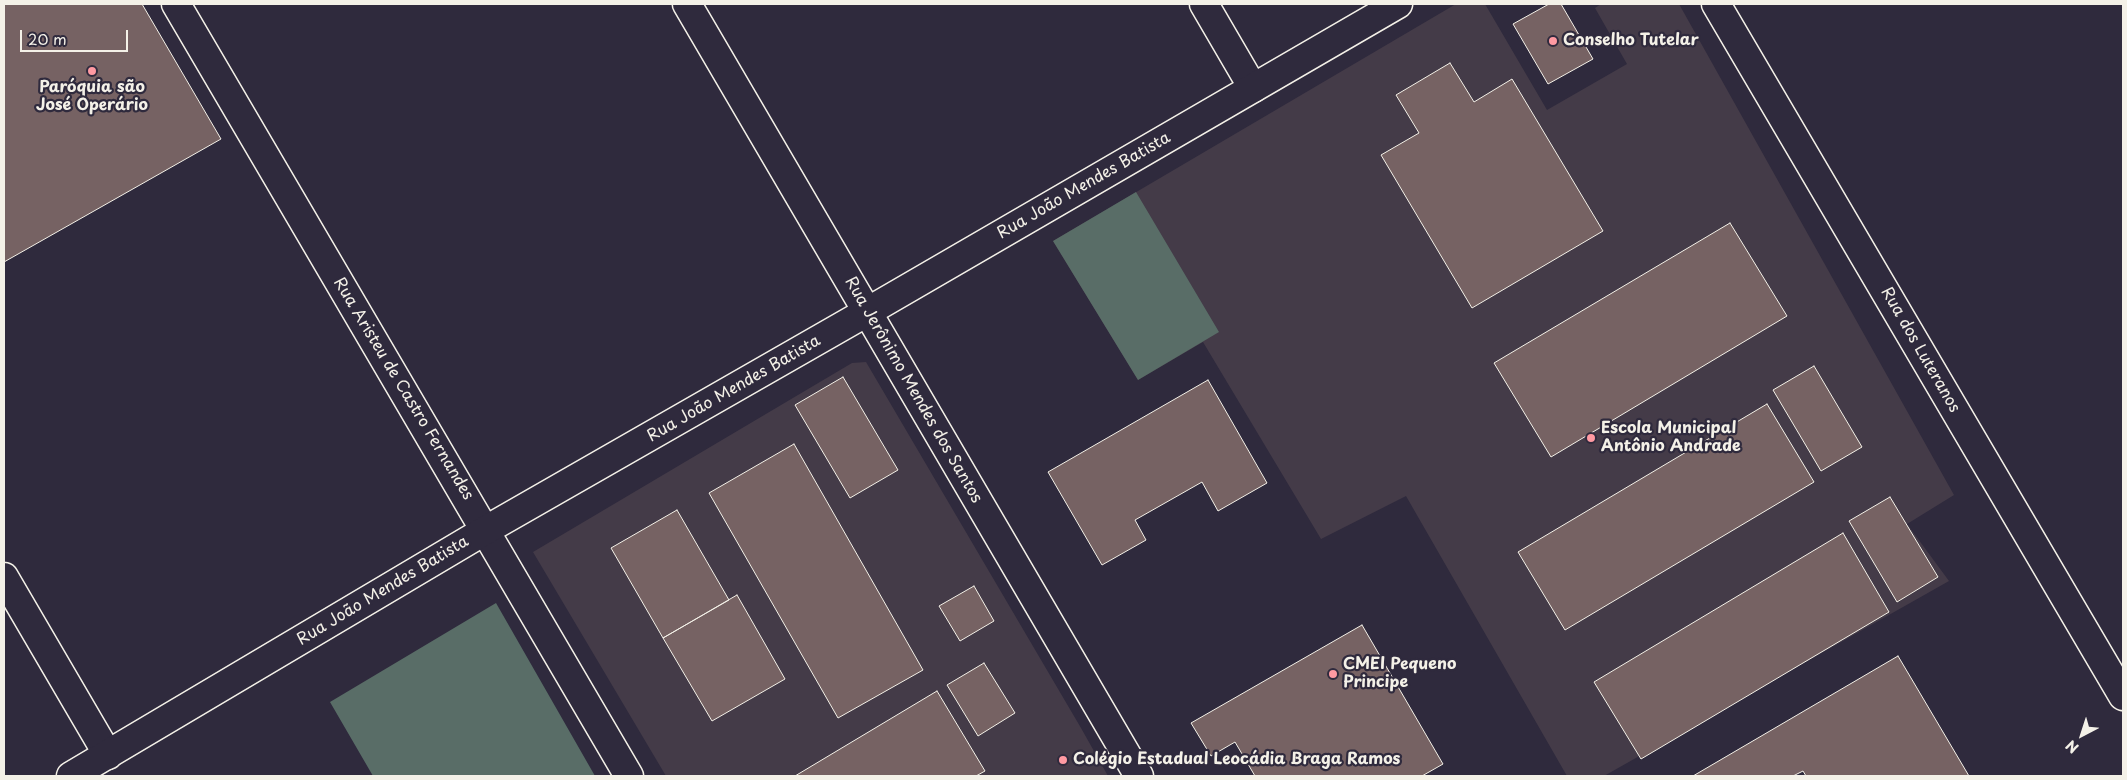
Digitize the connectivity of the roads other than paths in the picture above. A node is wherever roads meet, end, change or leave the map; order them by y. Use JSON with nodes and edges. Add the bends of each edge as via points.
{"nodes":[{"id":1,"x":176,"y":4,"type":"edge"},
{"id":2,"x":687,"y":4,"type":"edge"},
{"id":3,"x":1204,"y":4,"type":"edge"},
{"id":4,"x":1398,"y":4,"type":"edge"},
{"id":5,"x":1716,"y":4,"type":"edge"},
{"id":6,"x":1253,"y":88,"type":"junction"},
{"id":7,"x":867,"y":312,"type":"junction"},
{"id":8,"x":486,"y":530,"type":"junction"},
{"id":9,"x":4,"y":577,"type":"edge"},
{"id":10,"x":2123,"y":696,"type":"edge"},
{"id":11,"x":108,"y":755,"type":"junction"},
{"id":12,"x":71,"y":776,"type":"edge"},
{"id":13,"x":629,"y":776,"type":"edge"},
{"id":14,"x":1139,"y":776,"type":"edge"}],
"edges":[{"from":1,"to":8,"type":"street","name":"Rua Aristeu de Castro Fernandes"},
{"from":2,"to":7,"type":"street","name":"Rua Jerônimo Mendes dos Santos"},
{"from":3,"to":6,"type":"street"},
{"from":4,"to":6,"type":"street","name":"Rua João Mendes Batista"},
{"from":5,"to":10,"type":"street","name":"Rua dos Luteranos"},
{"from":6,"to":7,"type":"street","name":"Rua João Mendes Batista"},
{"from":7,"to":8,"type":"street","name":"Rua João Mendes Batista"},
{"from":7,"to":14,"type":"street","name":"Rua Jerônimo Mendes dos Santos"},
{"from":8,"to":11,"type":"street","name":"Rua João Mendes Batista"},
{"from":8,"to":13,"type":"street","name":"Rua Aristeu de Castro Fernandes"},
{"from":9,"to":11,"type":"street"},
{"from":11,"to":12,"type":"street","name":"Rua João Mendes Batista"}]}
